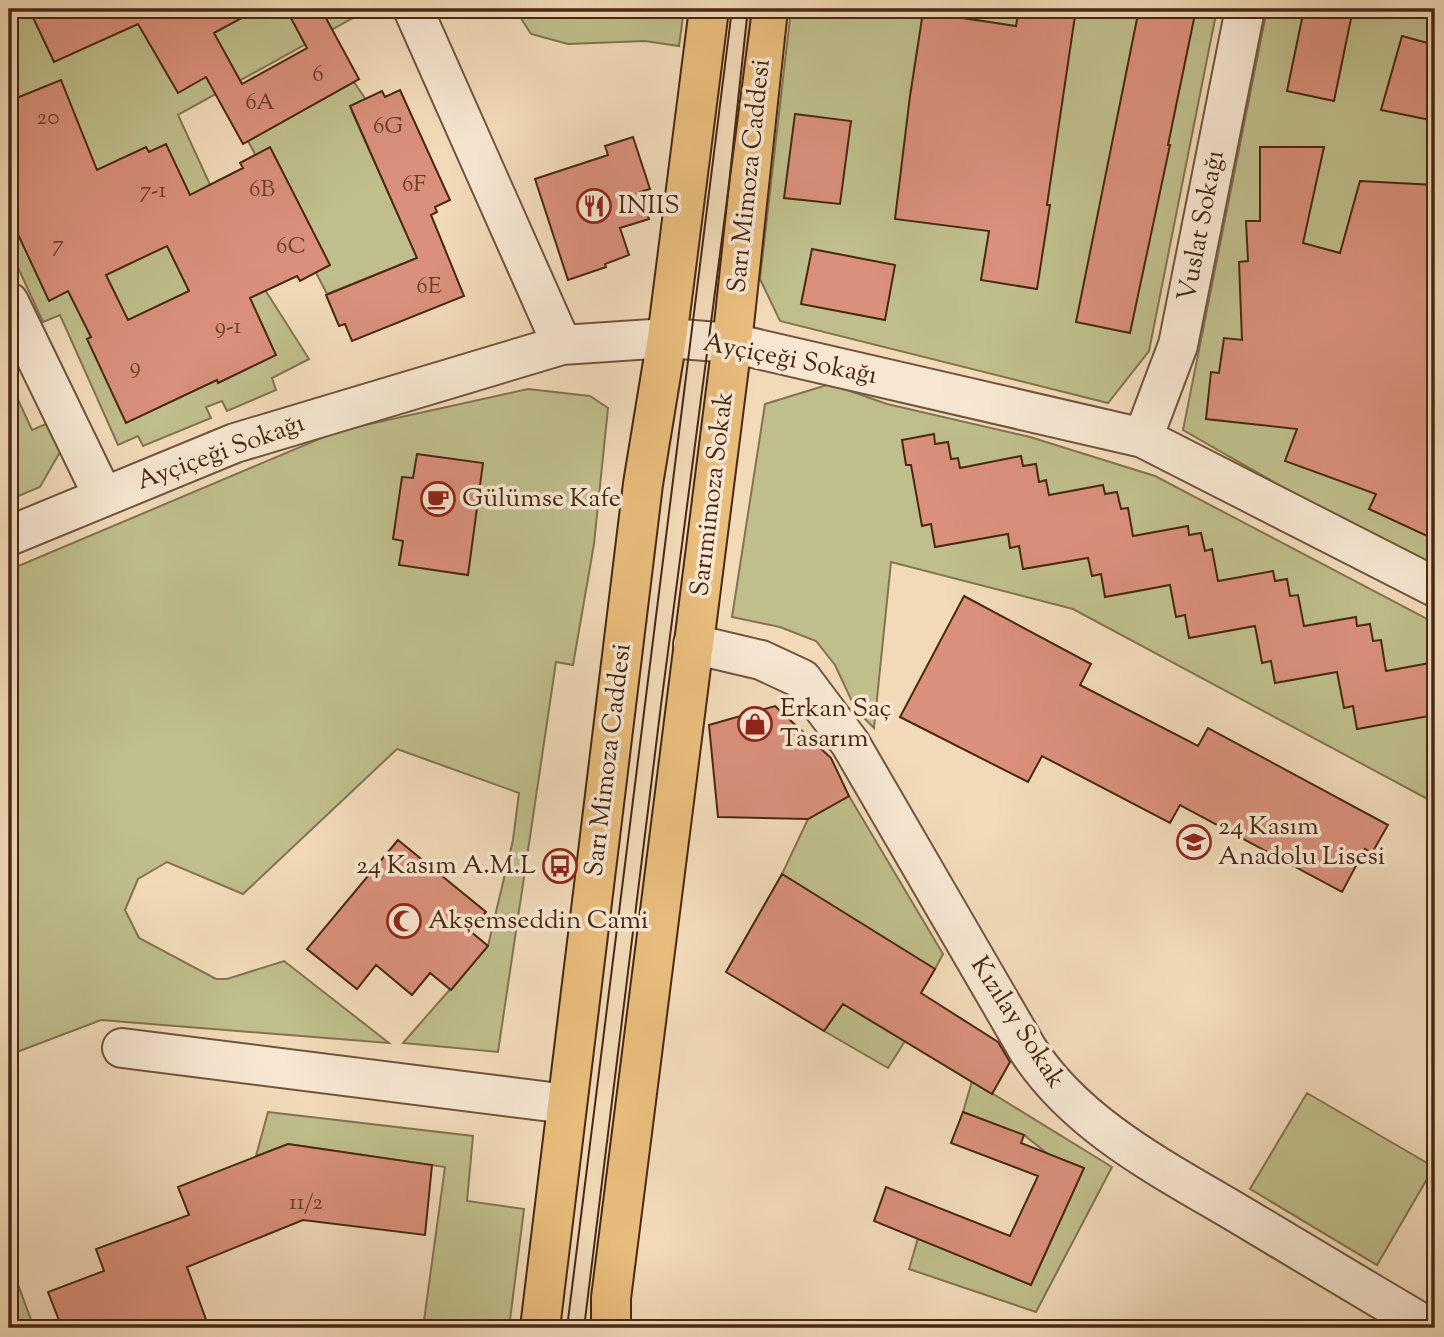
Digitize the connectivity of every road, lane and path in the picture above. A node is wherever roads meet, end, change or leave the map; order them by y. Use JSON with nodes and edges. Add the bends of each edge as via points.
{"nodes":[{"id":1,"x":413,"y":9,"type":"edge"},
{"id":2,"x":709,"y":9,"type":"edge"},
{"id":3,"x":768,"y":9,"type":"edge"},
{"id":4,"x":1245,"y":9,"type":"edge"},
{"id":5,"x":9,"y":302,"type":"edge"},
{"id":6,"x":667,"y":338,"type":"junction"},
{"id":7,"x":733,"y":344,"type":"junction"},
{"id":8,"x":562,"y":345,"type":"junction"},
{"id":9,"x":1143,"y":438,"type":"junction"},
{"id":10,"x":103,"y":496,"type":"junction"},
{"id":11,"x":9,"y":536,"type":"edge"},
{"id":12,"x":1435,"y":587,"type":"edge"},
{"id":13,"x":693,"y":644,"type":"junction"},
{"id":14,"x":122,"y":1048,"type":"dead end"},
{"id":15,"x":567,"y":1104,"type":"junction"},
{"id":16,"x":540,"y":1328,"type":"edge"},
{"id":17,"x":611,"y":1328,"type":"edge"},
{"id":18,"x":1430,"y":1328,"type":"edge"}],
"edges":[{"from":1,"to":8,"type":"street"},
{"from":2,"to":6,"type":"main road"},
{"from":3,"to":7,"type":"main road","name":"Sarı Mimoza Caddesi"},
{"from":4,"to":9,"type":"street","name":"Vuslat Sokağı","via":[[1178,345]]},
{"from":5,"to":10,"type":"street"},
{"from":6,"to":7,"type":"street","name":"Ayçiçeği Sokağı"},
{"from":6,"to":8,"type":"street","name":"Ayçiçeği Sokağı"},
{"from":6,"to":15,"type":"main road","name":"Sarı Mimoza Caddesi","via":[[643,484]]},
{"from":7,"to":9,"type":"street","name":"Ayçiçeği Sokağı"},
{"from":7,"to":13,"type":"main road","name":"Sarımimoza Sokak"},
{"from":8,"to":10,"type":"street","name":"Ayçiçeği Sokağı","via":[[235,443]]},
{"from":9,"to":12,"type":"street","name":"Ayçiçeği Sokağı"},
{"from":10,"to":11,"type":"street","name":"Ayçiçeği Sokağı"},
{"from":13,"to":17,"type":"main road","via":[[612,1284]]},
{"from":13,"to":18,"type":"street","name":"Kızılay Sokak","via":[[761,660],[802,679],[850,743],[1028,1049],[1068,1101],[1143,1157]]},
{"from":14,"to":15,"type":"street"},
{"from":15,"to":16,"type":"main road","name":"Sarı Mimoza Caddesi"}]}
